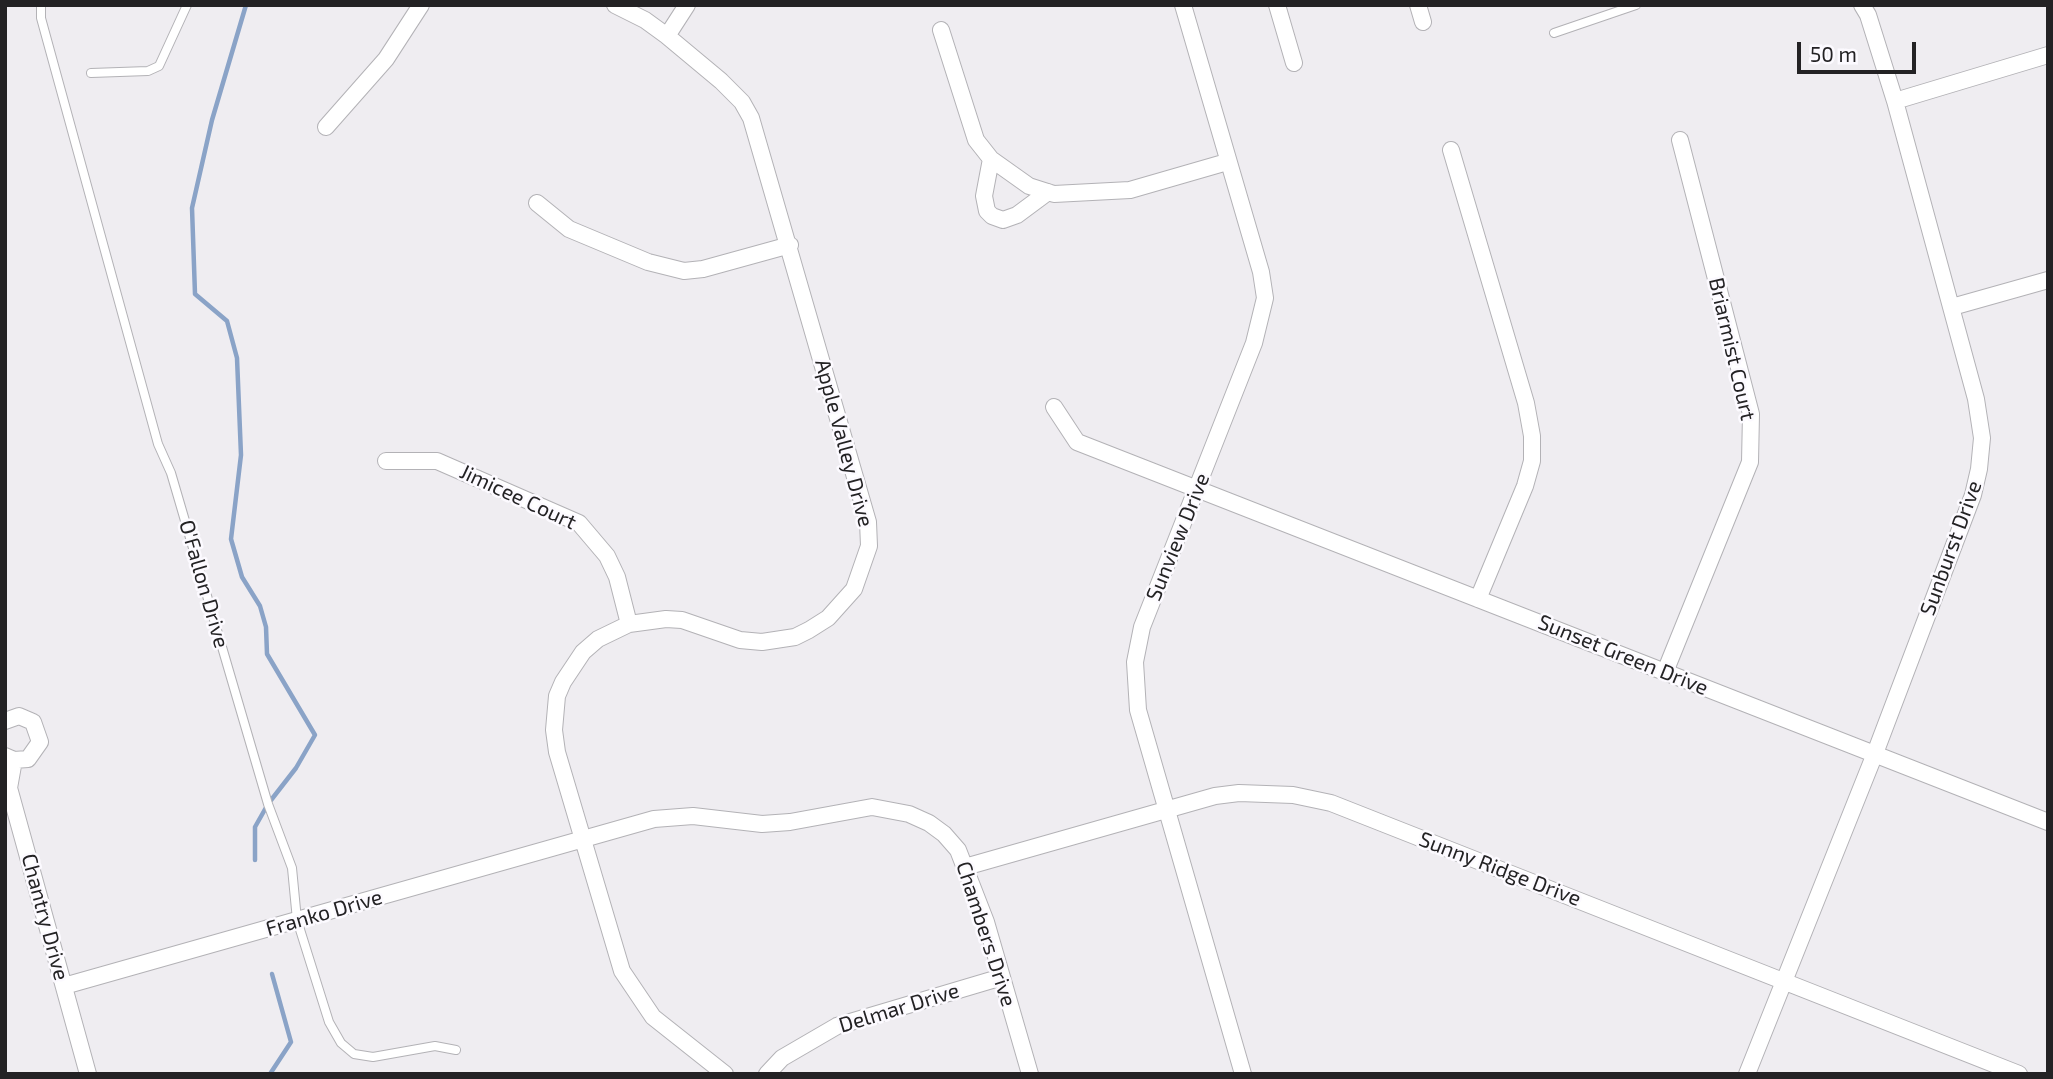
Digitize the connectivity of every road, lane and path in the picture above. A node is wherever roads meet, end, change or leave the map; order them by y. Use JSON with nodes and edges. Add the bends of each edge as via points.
{"nodes":[{"id":1,"x":41,"y":5,"type":"edge"},
{"id":2,"x":187,"y":5,"type":"edge"},
{"id":3,"x":421,"y":5,"type":"edge"},
{"id":4,"x":615,"y":5,"type":"edge"},
{"id":5,"x":687,"y":5,"type":"edge"},
{"id":6,"x":1183,"y":5,"type":"edge"},
{"id":7,"x":1277,"y":5,"type":"edge"},
{"id":8,"x":1418,"y":5,"type":"edge"},
{"id":9,"x":1636,"y":5,"type":"edge"},
{"id":10,"x":1862,"y":5,"type":"edge"},
{"id":11,"x":1423,"y":22,"type":"dead end"},
{"id":12,"x":941,"y":30,"type":"dead end"},
{"id":13,"x":1554,"y":33,"type":"dead end"},
{"id":14,"x":667,"y":36,"type":"junction"},
{"id":15,"x":2048,"y":55,"type":"edge"},
{"id":16,"x":1294,"y":64,"type":"dead end"},
{"id":17,"x":91,"y":73,"type":"dead end"},
{"id":18,"x":1895,"y":101,"type":"junction"},
{"id":19,"x":326,"y":127,"type":"dead end"},
{"id":20,"x":1680,"y":139,"type":"dead end"},
{"id":21,"x":1451,"y":150,"type":"dead end"},
{"id":22,"x":991,"y":159,"type":"junction"},
{"id":23,"x":1227,"y":162,"type":"junction"},
{"id":24,"x":1048,"y":192,"type":"junction"},
{"id":25,"x":537,"y":203,"type":"dead end"},
{"id":26,"x":790,"y":245,"type":"junction"},
{"id":27,"x":2048,"y":280,"type":"edge"},
{"id":28,"x":1952,"y":307,"type":"junction"},
{"id":29,"x":1054,"y":407,"type":"dead end"},
{"id":30,"x":386,"y":461,"type":"dead end"},
{"id":31,"x":1197,"y":491,"type":"junction"},
{"id":32,"x":1478,"y":598,"type":"junction"},
{"id":33,"x":629,"y":624,"type":"junction"},
{"id":34,"x":1665,"y":672,"type":"junction"},
{"id":35,"x":5,"y":721,"type":"edge"},
{"id":36,"x":1874,"y":756,"type":"junction"},
{"id":37,"x":9,"y":758,"type":"edge"},
{"id":38,"x":1166,"y":809,"type":"junction"},
{"id":39,"x":2048,"y":822,"type":"edge"},
{"id":40,"x":583,"y":839,"type":"junction"},
{"id":41,"x":965,"y":867,"type":"junction"},
{"id":42,"x":297,"y":920,"type":"junction"},
{"id":43,"x":1002,"y":977,"type":"junction"},
{"id":44,"x":1782,"y":980,"type":"junction"},
{"id":45,"x":64,"y":986,"type":"junction"},
{"id":46,"x":456,"y":1049,"type":"dead end"},
{"id":47,"x":1983,"y":1067,"type":"edge"},
{"id":48,"x":88,"y":1074,"type":"edge"},
{"id":49,"x":726,"y":1074,"type":"edge"},
{"id":50,"x":767,"y":1074,"type":"edge"},
{"id":51,"x":1030,"y":1074,"type":"edge"},
{"id":52,"x":1243,"y":1074,"type":"edge"},
{"id":53,"x":1747,"y":1074,"type":"edge"},
{"id":54,"x":2019,"y":1074,"type":"edge"}],
"edges":[{"from":1,"to":42,"type":"lane","name":"O'Fallon Drive","via":[[158,444],[171,473],[268,804],[292,868]]},
{"from":2,"to":17,"type":"lane","via":[[159,66],[148,71]]},
{"from":3,"to":19,"type":"street","via":[[386,59]]},
{"from":4,"to":14,"type":"street","name":"Apple Valley Drive"},
{"from":5,"to":14,"type":"street"},
{"from":6,"to":23,"type":"street","name":"Sunview Drive"},
{"from":7,"to":16,"type":"street"},
{"from":8,"to":11,"type":"street"},
{"from":9,"to":13,"type":"lane"},
{"from":10,"to":18,"type":"street","name":"Sunburst Drive"},
{"from":12,"to":22,"type":"street","via":[[967,117],[976,140]]},
{"from":14,"to":26,"type":"street","name":"Apple Valley Drive","via":[[742,102],[758,134]]},
{"from":15,"to":18,"type":"street"},
{"from":18,"to":28,"type":"street","name":"Sunburst Drive"},
{"from":20,"to":34,"type":"street","name":"Briarmist Court","via":[[1751,414],[1751,461]]},
{"from":21,"to":32,"type":"street","via":[[1532,436],[1525,486]]},
{"from":22,"to":24,"type":"street","via":[[1030,186]]},
{"from":22,"to":24,"type":"street","via":[[984,196],[992,216],[1003,220],[1017,215]]},
{"from":23,"to":24,"type":"street","via":[[1130,190]]},
{"from":23,"to":31,"type":"street","name":"Sunview Drive","via":[[1265,298],[1254,343]]},
{"from":25,"to":26,"type":"street","via":[[569,229],[648,262],[684,271]]},
{"from":26,"to":33,"type":"street","name":"Apple Valley Drive","via":[[866,506],[869,546],[862,571],[854,589],[828,618],[795,637],[740,640],[666,619]]},
{"from":27,"to":28,"type":"street"},
{"from":28,"to":36,"type":"street","name":"Sunburst Drive","via":[[1976,399],[1982,438],[1979,468],[1973,495]]},
{"from":29,"to":31,"type":"street","name":"Sunset Green Drive","via":[[1077,442]]},
{"from":30,"to":33,"type":"street","name":"Jimicee Court","via":[[437,461],[579,523],[607,556]]},
{"from":31,"to":32,"type":"street","name":"Sunset Green Drive"},
{"from":31,"to":38,"type":"street","name":"Sunview Drive","via":[[1142,627],[1135,662],[1138,710]]},
{"from":32,"to":34,"type":"street","name":"Sunset Green Drive"},
{"from":33,"to":40,"type":"street","name":"Apple Valley Drive","via":[[583,652],[557,696],[557,752]]},
{"from":34,"to":36,"type":"street","name":"Sunset Green Drive"},
{"from":35,"to":37,"type":"street","name":"Chantry Drive","via":[[26,718],[40,734],[34,755]]},
{"from":36,"to":39,"type":"street","name":"Sunset Green Drive"},
{"from":36,"to":44,"type":"street","name":"Sunburst Drive"},
{"from":37,"to":45,"type":"street","name":"Chantry Drive","via":[[9,788]]},
{"from":38,"to":41,"type":"street","name":"Sunny Ridge Drive"},
{"from":38,"to":44,"type":"street","name":"Sunny Ridge Drive","via":[[1239,793],[1293,795],[1331,803]]},
{"from":38,"to":52,"type":"street","name":"Sunview Drive"},
{"from":40,"to":41,"type":"street","name":"Chambers Drive","via":[[673,816],[762,824],[873,807],[929,823],[951,842]]},
{"from":40,"to":42,"type":"street","name":"Franko Drive"},
{"from":40,"to":49,"type":"street","name":"Apple Valley Drive","via":[[615,953],[630,986],[653,1017]]},
{"from":41,"to":43,"type":"street","name":"Chambers Drive"},
{"from":42,"to":45,"type":"street","name":"Franko Drive"},
{"from":42,"to":46,"type":"lane","name":"O'Fallon Drive","via":[[329,1022],[341,1044],[354,1054],[373,1057],[435,1046]]},
{"from":43,"to":50,"type":"street","name":"Delmar Drive","via":[[837,1026],[782,1058]]},
{"from":43,"to":51,"type":"street","name":"Chambers Drive"},
{"from":44,"to":47,"type":"street","name":"Sunny Ridge Drive"},
{"from":44,"to":53,"type":"street","name":"Sunburst Drive"},
{"from":45,"to":48,"type":"street","name":"Chantry Drive"},
{"from":47,"to":54,"type":"street","name":"Sunny Ridge Drive"}]}
